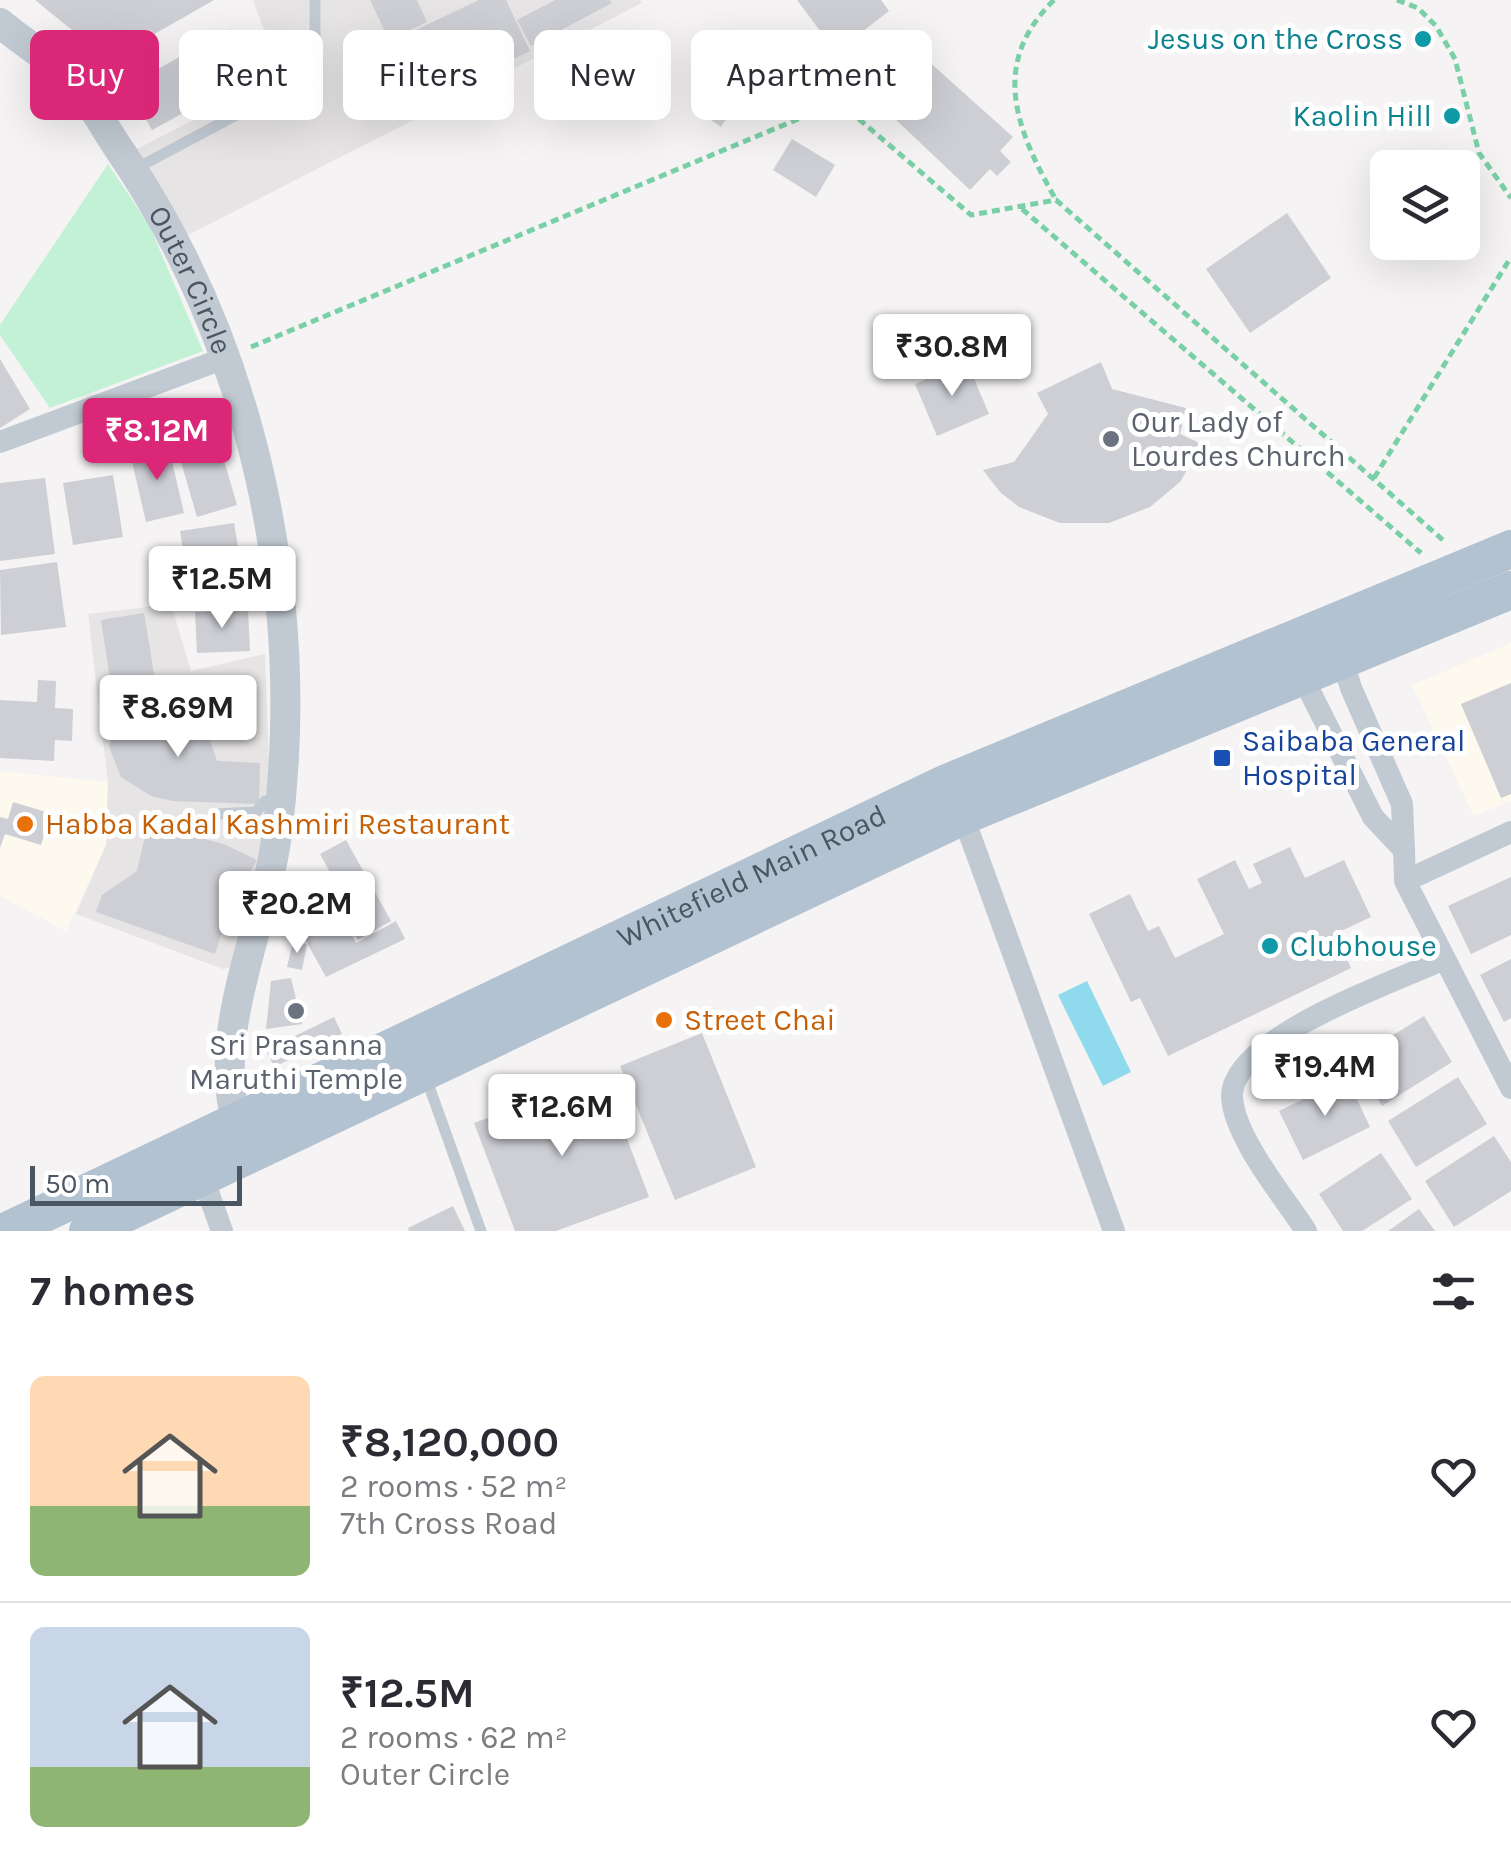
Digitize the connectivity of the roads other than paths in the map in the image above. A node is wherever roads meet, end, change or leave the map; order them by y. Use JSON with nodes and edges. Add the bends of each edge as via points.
{"nodes":[{"id":1,"x":316,"y":0,"type":"edge"},
{"id":2,"x":0,"y":23,"type":"edge"},
{"id":3,"x":133,"y":170,"type":"junction"},
{"id":4,"x":225,"y":358,"type":"junction"},
{"id":5,"x":0,"y":442,"type":"edge"},
{"id":6,"x":1511,"y":550,"type":"edge"},
{"id":7,"x":1511,"y":590,"type":"edge"},
{"id":8,"x":1331,"y":622,"type":"junction"},
{"id":9,"x":1286,"y":641,"type":"junction"},
{"id":10,"x":1342,"y":659,"type":"junction"},
{"id":11,"x":1301,"y":676,"type":"junction"},
{"id":12,"x":280,"y":802,"type":"junction"},
{"id":13,"x":215,"y":814,"type":"dead end"},
{"id":14,"x":964,"y":816,"type":"junction"},
{"id":15,"x":1511,"y":832,"type":"edge"},
{"id":16,"x":1404,"y":850,"type":"junction"},
{"id":17,"x":1405,"y":881,"type":"junction"},
{"id":18,"x":1444,"y":959,"type":"junction"},
{"id":19,"x":423,"y":1070,"type":"junction"},
{"id":20,"x":1511,"y":1088,"type":"edge"},
{"id":21,"x":237,"y":1124,"type":"junction"},
{"id":22,"x":203,"y":1178,"type":"junction"},
{"id":23,"x":99,"y":1229,"type":"edge"},
{"id":24,"x":7,"y":1231,"type":"edge"},
{"id":25,"x":222,"y":1231,"type":"edge"},
{"id":26,"x":480,"y":1231,"type":"edge"},
{"id":27,"x":1114,"y":1231,"type":"edge"},
{"id":28,"x":1306,"y":1231,"type":"edge"}],
"edges":[{"from":1,"to":3,"type":"lane","via":[[316,38],[287,88]]},
{"from":2,"to":3,"type":"street","name":"Outer Circle","via":[[72,81]]},
{"from":3,"to":4,"type":"street","name":"Outer Circle","via":[[164,216]]},
{"from":4,"to":5,"type":"street"},
{"from":4,"to":12,"type":"street","name":"Outer Circle","via":[[262,484],[286,626]]},
{"from":6,"to":8,"type":"main road","name":"Whitefield Main Road"},
{"from":7,"to":10,"type":"main road","name":"Whitefield Main Road"},
{"from":8,"to":9,"type":"main road","name":"Whitefield Main Road"},
{"from":8,"to":10,"type":"street"},
{"from":9,"to":11,"type":"street"},
{"from":9,"to":21,"type":"main road","name":"Whitefield Main Road","via":[[947,783]]},
{"from":10,"to":11,"type":"main road","name":"Whitefield Main Road"},
{"from":10,"to":16,"type":"street","via":[[1402,804]]},
{"from":11,"to":14,"type":"main road","name":"Whitefield Main Road"},
{"from":11,"to":16,"type":"street","via":[[1373,817]]},
{"from":12,"to":13,"type":"lane","via":[[264,800],[256,812]]},
{"from":12,"to":21,"type":"street","name":"Outer Circle","via":[[228,1090]]},
{"from":14,"to":19,"type":"main road","name":"Whitefield Main Road"},
{"from":14,"to":27,"type":"street"},
{"from":15,"to":17,"type":"street"},
{"from":16,"to":17,"type":"street"},
{"from":17,"to":18,"type":"street"},
{"from":18,"to":20,"type":"street"},
{"from":18,"to":28,"type":"street","via":[[1298,1026],[1266,1044],[1238,1072],[1232,1096],[1241,1129]]},
{"from":19,"to":22,"type":"main road","name":"Whitefield Main Road"},
{"from":19,"to":26,"type":"lane"},
{"from":21,"to":24,"type":"main road","name":"Whitefield Main Road"},
{"from":22,"to":23,"type":"main road","name":"Whitefield Main Road"},
{"from":22,"to":25,"type":"street"}]}
